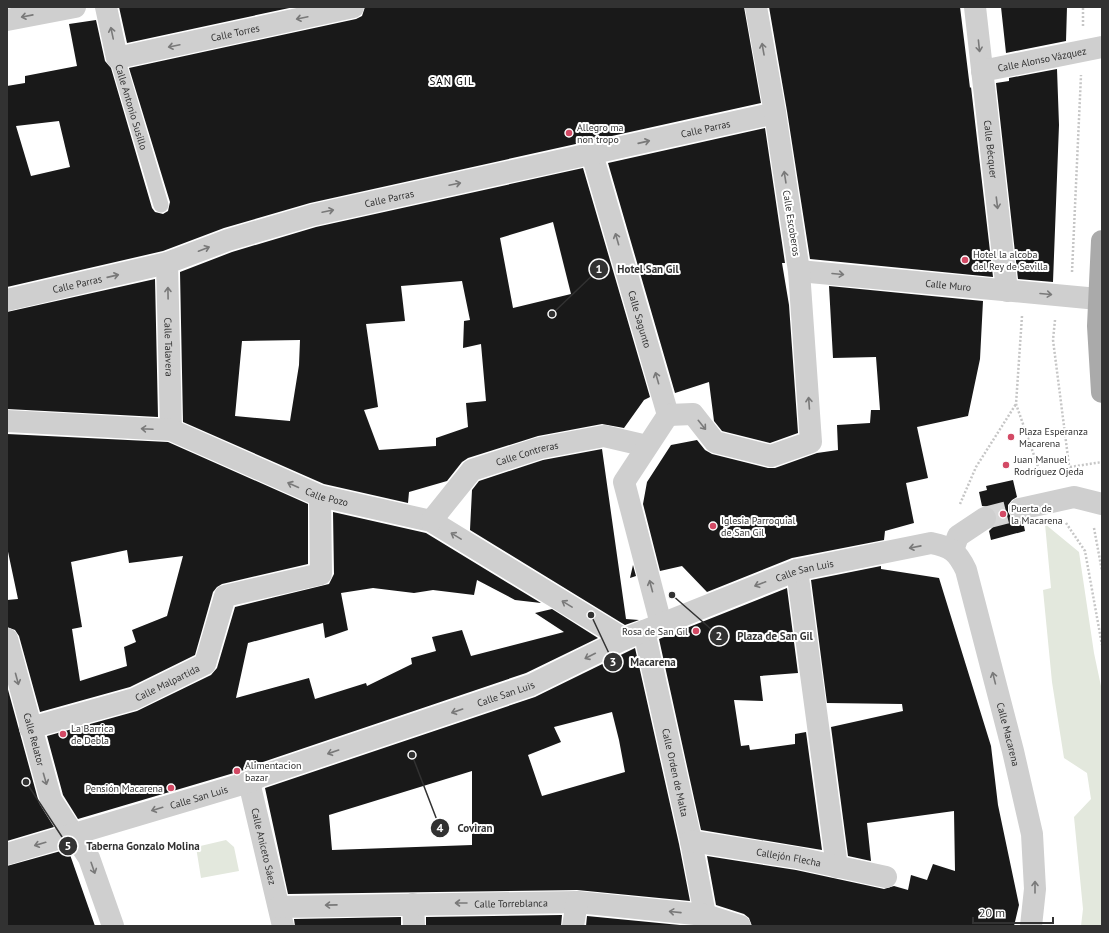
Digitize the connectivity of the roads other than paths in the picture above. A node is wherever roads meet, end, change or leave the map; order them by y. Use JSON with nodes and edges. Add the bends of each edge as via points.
{"nodes":[{"id":1,"x":75,"y":7,"type":"edge"},
{"id":2,"x":106,"y":7,"type":"edge"},
{"id":3,"x":353,"y":7,"type":"edge"},
{"id":4,"x":756,"y":7,"type":"edge"},
{"id":5,"x":975,"y":7,"type":"edge"},
{"id":6,"x":7,"y":20,"type":"edge"},
{"id":7,"x":1102,"y":47,"type":"edge"},
{"id":8,"x":117,"y":58,"type":"junction"},
{"id":9,"x":982,"y":70,"type":"junction"},
{"id":10,"x":775,"y":113,"type":"junction"},
{"id":11,"x":592,"y":154,"type":"junction"},
{"id":12,"x":162,"y":205,"type":"dead end"},
{"id":13,"x":1102,"y":241,"type":"edge"},
{"id":14,"x":167,"y":263,"type":"junction"},
{"id":15,"x":799,"y":271,"type":"junction"},
{"id":16,"x":1016,"y":291,"type":"junction"},
{"id":17,"x":1098,"y":299,"type":"junction"},
{"id":18,"x":7,"y":300,"type":"edge"},
{"id":19,"x":1100,"y":325,"type":"edge"},
{"id":20,"x":1102,"y":392,"type":"edge"},
{"id":21,"x":668,"y":415,"type":"junction"},
{"id":22,"x":7,"y":421,"type":"edge"},
{"id":23,"x":171,"y":430,"type":"junction"},
{"id":24,"x":647,"y":446,"type":"junction"},
{"id":25,"x":320,"y":496,"type":"junction"},
{"id":26,"x":1102,"y":504,"type":"edge"},
{"id":27,"x":1020,"y":509,"type":"tunnel mouth"},
{"id":28,"x":985,"y":518,"type":"tunnel mouth"},
{"id":29,"x":431,"y":521,"type":"junction"},
{"id":30,"x":956,"y":543,"type":"junction"},
{"id":31,"x":796,"y":570,"type":"junction"},
{"id":32,"x":643,"y":631,"type":"junction"},
{"id":33,"x":7,"y":640,"type":"edge"},
{"id":34,"x":30,"y":728,"type":"junction"},
{"id":35,"x":249,"y":782,"type":"junction"},
{"id":36,"x":73,"y":834,"type":"junction"},
{"id":37,"x":692,"y":841,"type":"junction"},
{"id":38,"x":7,"y":854,"type":"edge"},
{"id":39,"x":838,"y":867,"type":"junction"},
{"id":40,"x":886,"y":877,"type":"dead end"},
{"id":41,"x":577,"y":902,"type":"junction"},
{"id":42,"x":413,"y":904,"type":"junction"},
{"id":43,"x":281,"y":914,"type":"edge"},
{"id":44,"x":705,"y":915,"type":"junction"},
{"id":45,"x":113,"y":926,"type":"edge"},
{"id":46,"x":414,"y":926,"type":"edge"},
{"id":47,"x":573,"y":926,"type":"edge"},
{"id":48,"x":740,"y":926,"type":"edge"},
{"id":49,"x":1031,"y":926,"type":"edge"}],
"edges":[{"from":1,"to":6,"type":"street","one_way":true},
{"from":8,"to":2,"type":"street","name":"Calle Antonio Susillo","one_way":true},
{"from":3,"to":8,"type":"street","name":"Calle Torres","one_way":true},
{"from":10,"to":4,"type":"street","name":"Calle Escoberos","one_way":true},
{"from":5,"to":9,"type":"street","name":"Calle Bécquer","one_way":true},
{"from":7,"to":9,"type":"street","name":"Calle Alonso Vázquez"},
{"from":8,"to":12,"type":"lane","name":"Calle Antonio Susillo"},
{"from":9,"to":16,"type":"street","name":"Calle Bécquer","one_way":true},
{"from":11,"to":10,"type":"street","name":"Calle Parras","one_way":true},
{"from":15,"to":10,"type":"street","name":"Calle Escoberos","one_way":true},
{"from":14,"to":11,"type":"street","name":"Calle Parras","one_way":true,"via":[[228,240],[313,215]]},
{"from":21,"to":11,"type":"street","name":"Calle Sagunto","one_way":true},
{"from":13,"to":17,"type":"main road"},
{"from":18,"to":14,"type":"street","name":"Calle Parras","one_way":true},
{"from":23,"to":14,"type":"street","name":"Calle Talavera","one_way":true},
{"from":15,"to":16,"type":"street","name":"Calle Muro","one_way":true},
{"from":21,"to":15,"type":"street","name":"Calle Escoberos","one_way":true,"via":[[693,414],[715,442],[772,456],[812,442]]},
{"from":16,"to":17,"type":"street","name":"Calle Muro","one_way":true},
{"from":17,"to":19,"type":"main road"},
{"from":19,"to":20,"type":"main road"},
{"from":21,"to":24,"type":"street","name":"Calle Orden de Malta"},
{"from":23,"to":22,"type":"street","name":"Calle Pozo","one_way":true},
{"from":25,"to":23,"type":"street","name":"Calle Pozo","one_way":true},
{"from":24,"to":29,"type":"street","name":"Calle Contreras","via":[[604,436],[540,448],[472,470]]},
{"from":32,"to":24,"type":"street","name":"Calle Orden de Malta","one_way":true,"via":[[624,482]]},
{"from":25,"to":29,"type":"street","name":"Calle Pozo"},
{"from":25,"to":34,"type":"street","name":"Calle Malpartida","via":[[321,574],[225,596],[205,664],[134,699]]},
{"from":26,"to":27,"type":"street","via":[[1074,497]]},
{"from":28,"to":30,"type":"street"},
{"from":32,"to":29,"type":"street","name":"Calle Pozo","one_way":true},
{"from":30,"to":31,"type":"street","name":"Calle San Luis","one_way":true,"via":[[931,543]]},
{"from":49,"to":30,"type":"street","name":"Calle Macarena","one_way":true,"via":[[1035,889],[1032,834],[966,570]]},
{"from":31,"to":32,"type":"street","name":"Calle San Luis","one_way":true},
{"from":31,"to":39,"type":"street"},
{"from":32,"to":35,"type":"street","name":"Calle San Luis","one_way":true,"via":[[531,686]]},
{"from":32,"to":37,"type":"street","name":"Calle Orden de Malta"},
{"from":33,"to":34,"type":"street","name":"Calle Relator","one_way":true},
{"from":34,"to":36,"type":"street","name":"Calle Relator","one_way":true,"via":[[51,800]]},
{"from":35,"to":36,"type":"street","name":"Calle San Luis","one_way":true},
{"from":35,"to":43,"type":"street","name":"Calle Aniceto Sáez"},
{"from":36,"to":38,"type":"street","name":"Calle San Luis","one_way":true},
{"from":36,"to":45,"type":"street","name":"Calle Relator","one_way":true,"via":[[89,858]]},
{"from":37,"to":39,"type":"street","name":"Callejón Flecha"},
{"from":37,"to":44,"type":"street","name":"Calle Orden de Malta"},
{"from":39,"to":40,"type":"street","name":"Callejón Flecha"},
{"from":41,"to":42,"type":"street","name":"Calle Torreblanca","one_way":true},
{"from":44,"to":41,"type":"street","name":"Calle Torreblanca","one_way":true},
{"from":41,"to":47,"type":"street"},
{"from":42,"to":43,"type":"street","name":"Calle Torreblanca","one_way":true},
{"from":42,"to":46,"type":"street"},
{"from":44,"to":48,"type":"street","name":"Calle Torreblanca"}]}
